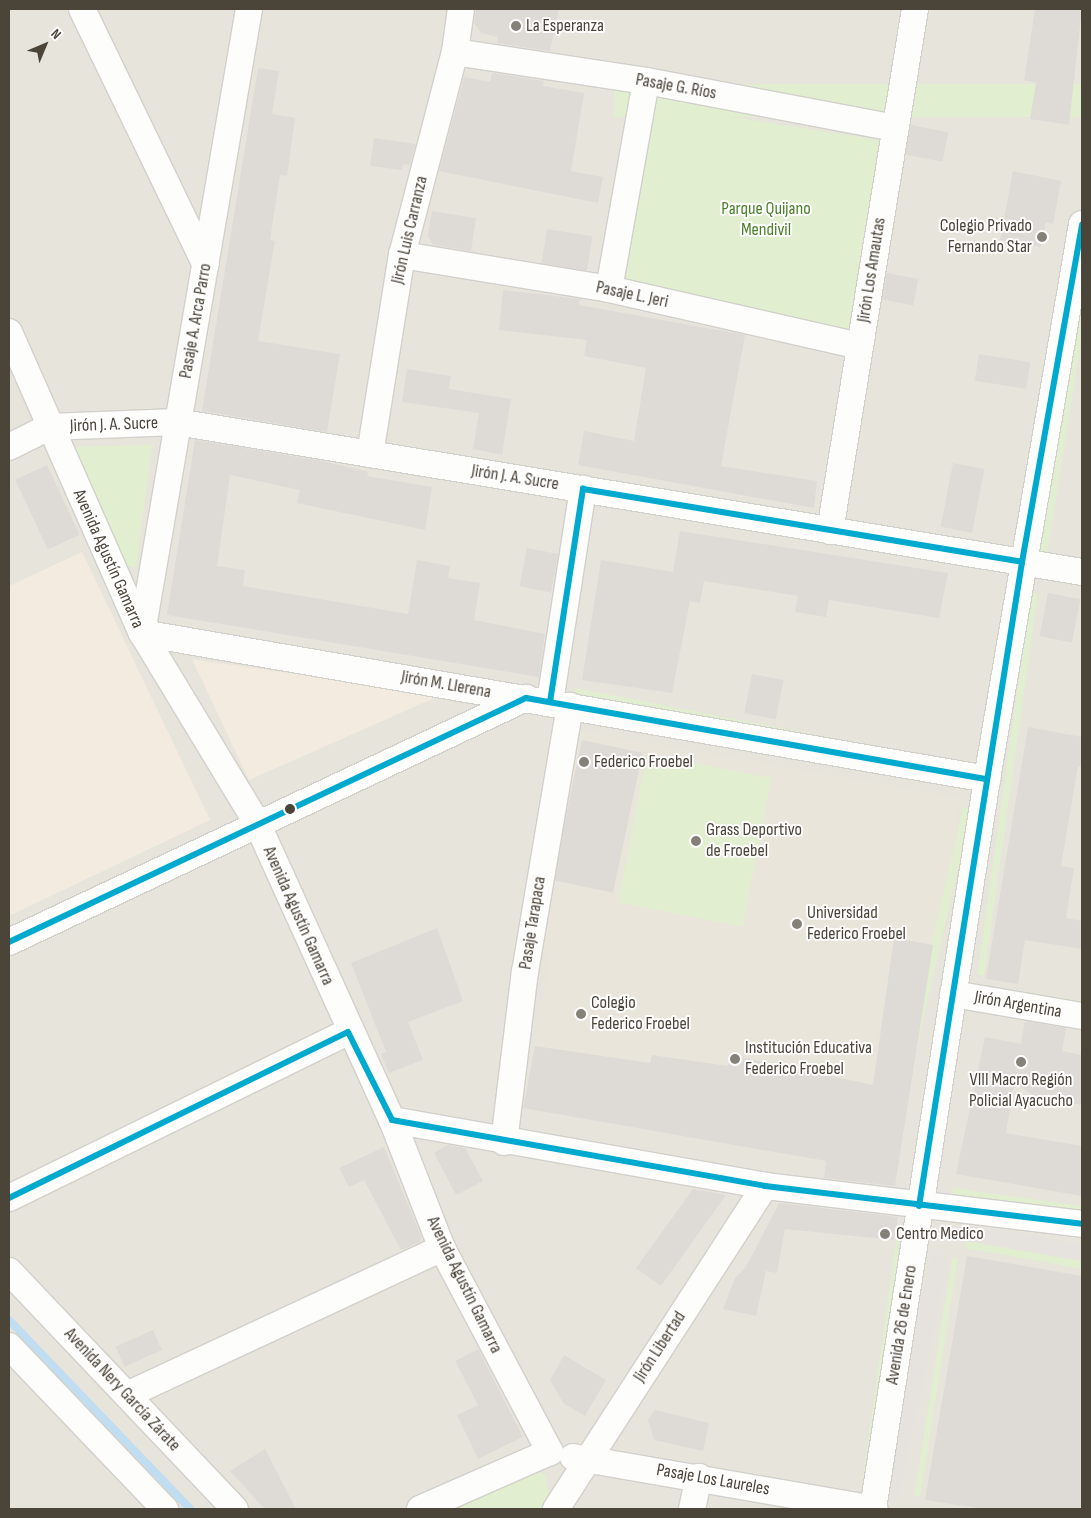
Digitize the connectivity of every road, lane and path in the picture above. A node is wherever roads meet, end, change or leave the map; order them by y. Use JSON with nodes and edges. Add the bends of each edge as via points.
{"nodes":[{"id":1,"x":82,"y":9,"type":"edge"},
{"id":2,"x":249,"y":9,"type":"edge"},
{"id":3,"x":461,"y":9,"type":"edge"},
{"id":4,"x":915,"y":9,"type":"edge"},
{"id":5,"x":455,"y":52,"type":"junction"},
{"id":6,"x":646,"y":81,"type":"junction"},
{"id":7,"x":895,"y":128,"type":"junction"},
{"id":8,"x":1082,"y":224,"type":"edge"},
{"id":9,"x":402,"y":256,"type":"junction"},
{"id":10,"x":206,"y":265,"type":"junction"},
{"id":11,"x":610,"y":289,"type":"junction"},
{"id":12,"x":9,"y":332,"type":"edge"},
{"id":13,"x":860,"y":346,"type":"junction"},
{"id":14,"x":177,"y":422,"type":"junction"},
{"id":15,"x":49,"y":427,"type":"junction"},
{"id":16,"x":9,"y":446,"type":"edge"},
{"id":17,"x":370,"y":454,"type":"junction"},
{"id":18,"x":583,"y":489,"type":"junction"},
{"id":19,"x":830,"y":530,"type":"junction"},
{"id":20,"x":1022,"y":562,"type":"junction"},
{"id":21,"x":1082,"y":572,"type":"edge"},
{"id":22,"x":142,"y":633,"type":"junction"},
{"id":23,"x":548,"y":702,"type":"junction"},
{"id":24,"x":987,"y":778,"type":"junction"},
{"id":25,"x":257,"y":823,"type":"junction"},
{"id":26,"x":9,"y":942,"type":"edge"},
{"id":27,"x":954,"y":994,"type":"junction"},
{"id":28,"x":1082,"y":1016,"type":"edge"},
{"id":29,"x":348,"y":1032,"type":"junction"},
{"id":30,"x":392,"y":1120,"type":"junction"},
{"id":31,"x":504,"y":1142,"type":"junction"},
{"id":32,"x":765,"y":1186,"type":"junction"},
{"id":33,"x":9,"y":1198,"type":"edge"},
{"id":34,"x":919,"y":1206,"type":"junction"},
{"id":35,"x":1082,"y":1224,"type":"edge"},
{"id":36,"x":442,"y":1248,"type":"junction"},
{"id":37,"x":9,"y":1271,"type":"edge"},
{"id":38,"x":9,"y":1346,"type":"edge"},
{"id":39,"x":127,"y":1395,"type":"junction"},
{"id":40,"x":550,"y":1452,"type":"junction"},
{"id":41,"x":587,"y":1460,"type":"junction"},
{"id":42,"x":699,"y":1477,"type":"junction"},
{"id":43,"x":165,"y":1509,"type":"edge"},
{"id":44,"x":235,"y":1509,"type":"edge"},
{"id":45,"x":420,"y":1509,"type":"edge"},
{"id":46,"x":556,"y":1509,"type":"edge"},
{"id":47,"x":692,"y":1509,"type":"edge"},
{"id":48,"x":874,"y":1509,"type":"edge"}],
"edges":[{"from":1,"to":10,"type":"street"},
{"from":2,"to":10,"type":"street","name":"Pasaje A. Arca Parro"},
{"from":3,"to":5,"type":"street","name":"Jirón Luis Carranza"},
{"from":4,"to":7,"type":"street","name":"Jirón Los Amautas"},
{"from":5,"to":6,"type":"street","name":"Pasaje G. Ríos"},
{"from":5,"to":9,"type":"street","name":"Jirón Luis Carranza"},
{"from":6,"to":7,"type":"street","name":"Pasaje G. Ríos"},
{"from":6,"to":11,"type":"street"},
{"from":7,"to":13,"type":"street","name":"Jirón Los Amautas"},
{"from":8,"to":20,"type":"street","name":"Avenida 26 de Enero"},
{"from":9,"to":11,"type":"street","name":"Pasaje L. Jeri"},
{"from":9,"to":17,"type":"street","name":"Jirón Luis Carranza"},
{"from":10,"to":14,"type":"street","name":"Pasaje A. Arca Parro"},
{"from":11,"to":13,"type":"street","name":"Pasaje L. Jeri"},
{"from":12,"to":15,"type":"street","name":"Avenida Agustín Gamarra"},
{"from":13,"to":19,"type":"street","name":"Jirón Los Amautas"},
{"from":14,"to":15,"type":"street","name":"Jirón J. A. Sucre"},
{"from":14,"to":17,"type":"street","name":"Jirón J. A. Sucre"},
{"from":14,"to":22,"type":"street","name":"Pasaje A. Arca Parro"},
{"from":15,"to":16,"type":"street","name":"Jirón J. A. Sucre"},
{"from":15,"to":22,"type":"street","name":"Avenida Agustín Gamarra"},
{"from":17,"to":18,"type":"street","name":"Jirón J. A. Sucre"},
{"from":18,"to":19,"type":"street","name":"Jirón J. A. Sucre"},
{"from":18,"to":23,"type":"street","name":"Pasaje Tarapaca"},
{"from":19,"to":20,"type":"street","name":"Jirón J. A. Sucre"},
{"from":20,"to":21,"type":"street","name":"Jirón J. A. Sucre"},
{"from":20,"to":24,"type":"street","name":"Avenida 26 de Enero"},
{"from":22,"to":23,"type":"street","name":"Jirón M. Llerena"},
{"from":22,"to":25,"type":"street","name":"Avenida Agustín Gamarra"},
{"from":23,"to":24,"type":"street","name":"Jirón M. Llerena"},
{"from":23,"to":25,"type":"street"},
{"from":23,"to":31,"type":"street","name":"Pasaje Tarapaca","via":[[525,972]]},
{"from":24,"to":27,"type":"street","name":"Avenida 26 de Enero"},
{"from":25,"to":26,"type":"street"},
{"from":25,"to":29,"type":"street","name":"Avenida Agustín Gamarra"},
{"from":27,"to":28,"type":"street","name":"Jirón Argentina"},
{"from":27,"to":34,"type":"street","name":"Avenida 26 de Enero"},
{"from":29,"to":30,"type":"street","name":"Avenida Agustín Gamarra"},
{"from":29,"to":33,"type":"street"},
{"from":30,"to":31,"type":"street"},
{"from":30,"to":36,"type":"street","name":"Avenida Agustín Gamarra"},
{"from":31,"to":32,"type":"street"},
{"from":32,"to":34,"type":"street"},
{"from":32,"to":41,"type":"street","name":"Jirón Libertad"},
{"from":34,"to":35,"type":"street"},
{"from":34,"to":48,"type":"street","name":"Avenida 26 de Enero"},
{"from":36,"to":39,"type":"street"},
{"from":36,"to":40,"type":"street","name":"Avenida Agustín Gamarra"},
{"from":37,"to":39,"type":"street","name":"Avenida Nery García Zárate"},
{"from":38,"to":43,"type":"street"},
{"from":39,"to":44,"type":"street","name":"Avenida Nery García Zárate"},
{"from":40,"to":41,"type":"street","name":"Pasaje Los Laureles"},
{"from":40,"to":45,"type":"street"},
{"from":41,"to":42,"type":"street","name":"Pasaje Los Laureles"},
{"from":41,"to":46,"type":"street","name":"Jirón Libertad"},
{"from":42,"to":47,"type":"street"},
{"from":42,"to":48,"type":"street","name":"Pasaje Los Laureles"}]}
